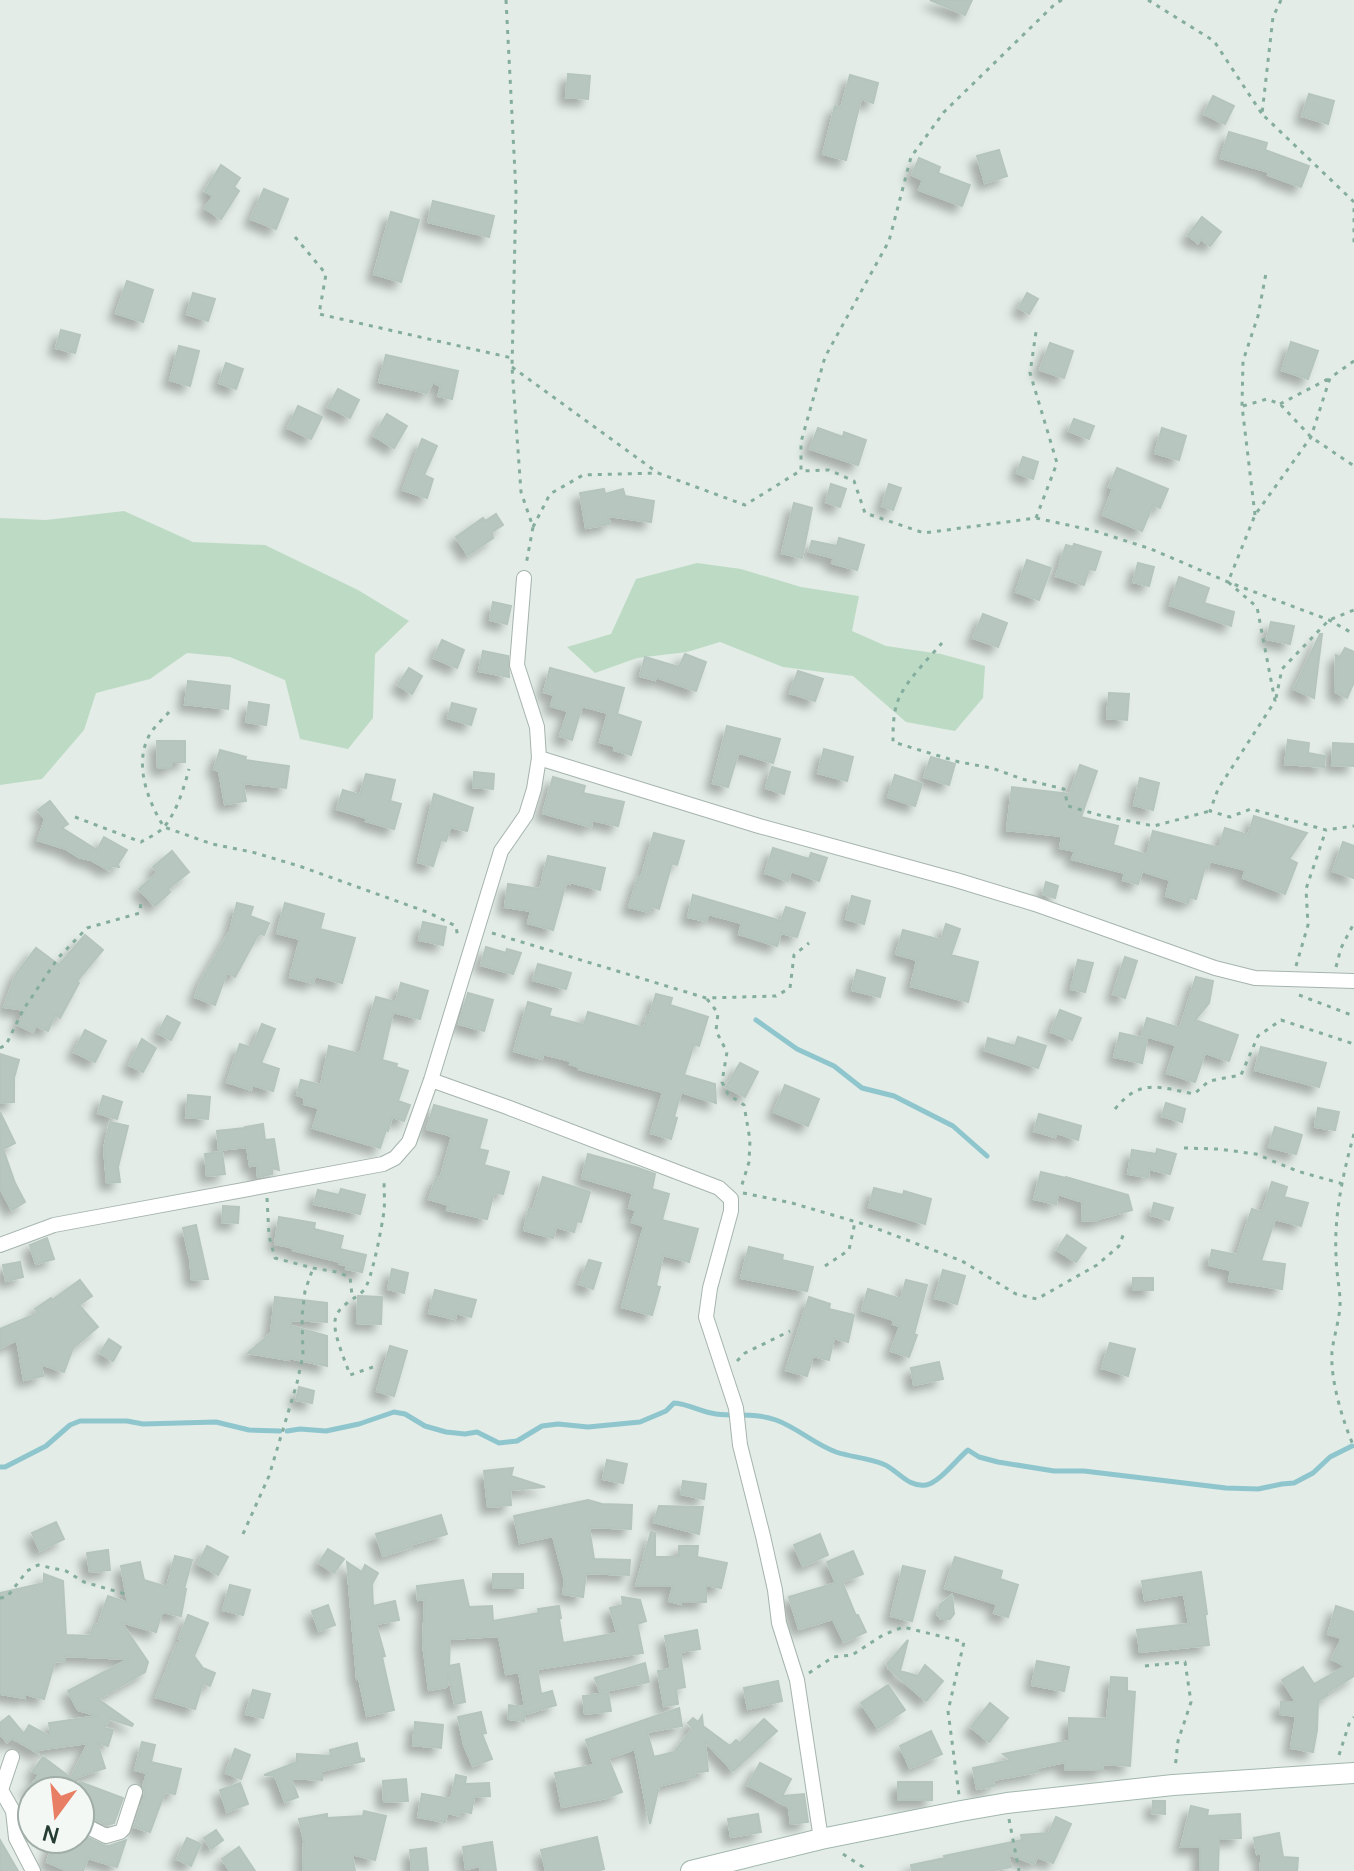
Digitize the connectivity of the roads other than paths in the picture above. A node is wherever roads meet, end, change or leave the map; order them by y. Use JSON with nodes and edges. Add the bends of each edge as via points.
{"nodes":[{"id":1,"x":524,"y":578,"type":"road end"},
{"id":2,"x":539,"y":758,"type":"junction"},
{"id":3,"x":1354,"y":981,"type":"edge"},
{"id":4,"x":431,"y":1080,"type":"junction"},
{"id":5,"x":0,"y":1245,"type":"edge"},
{"id":6,"x":12,"y":1757,"type":"dead end"},
{"id":7,"x":1344,"y":1774,"type":"edge"},
{"id":8,"x":135,"y":1792,"type":"dead end"},
{"id":9,"x":14,"y":1819,"type":"joint"},
{"id":10,"x":96,"y":1831,"type":"edge"},
{"id":11,"x":821,"y":1839,"type":"junction"},
{"id":12,"x":33,"y":1871,"type":"edge"},
{"id":13,"x":691,"y":1871,"type":"edge"}],
"edges":[{"from":1,"to":2,"type":"street","via":[[517,665],[537,727]]},
{"from":2,"to":3,"type":"street","via":[[1035,904],[1215,968],[1294,987]]},
{"from":2,"to":4,"type":"street","via":[[526,815],[501,851]]},
{"from":4,"to":5,"type":"street","via":[[409,1142],[383,1164],[54,1225]]},
{"from":4,"to":11,"type":"street","via":[[705,1182],[731,1199],[706,1317],[736,1408],[779,1623],[797,1680]]},
{"from":6,"to":9,"type":"street","via":[[1,1790]]},
{"from":7,"to":11,"type":"main road","via":[[1007,1803]]},
{"from":8,"to":10,"type":"street","via":[[120,1832],[106,1836]]},
{"from":9,"to":12,"type":"street","via":[[16,1838]]},
{"from":11,"to":13,"type":"main road"}]}
